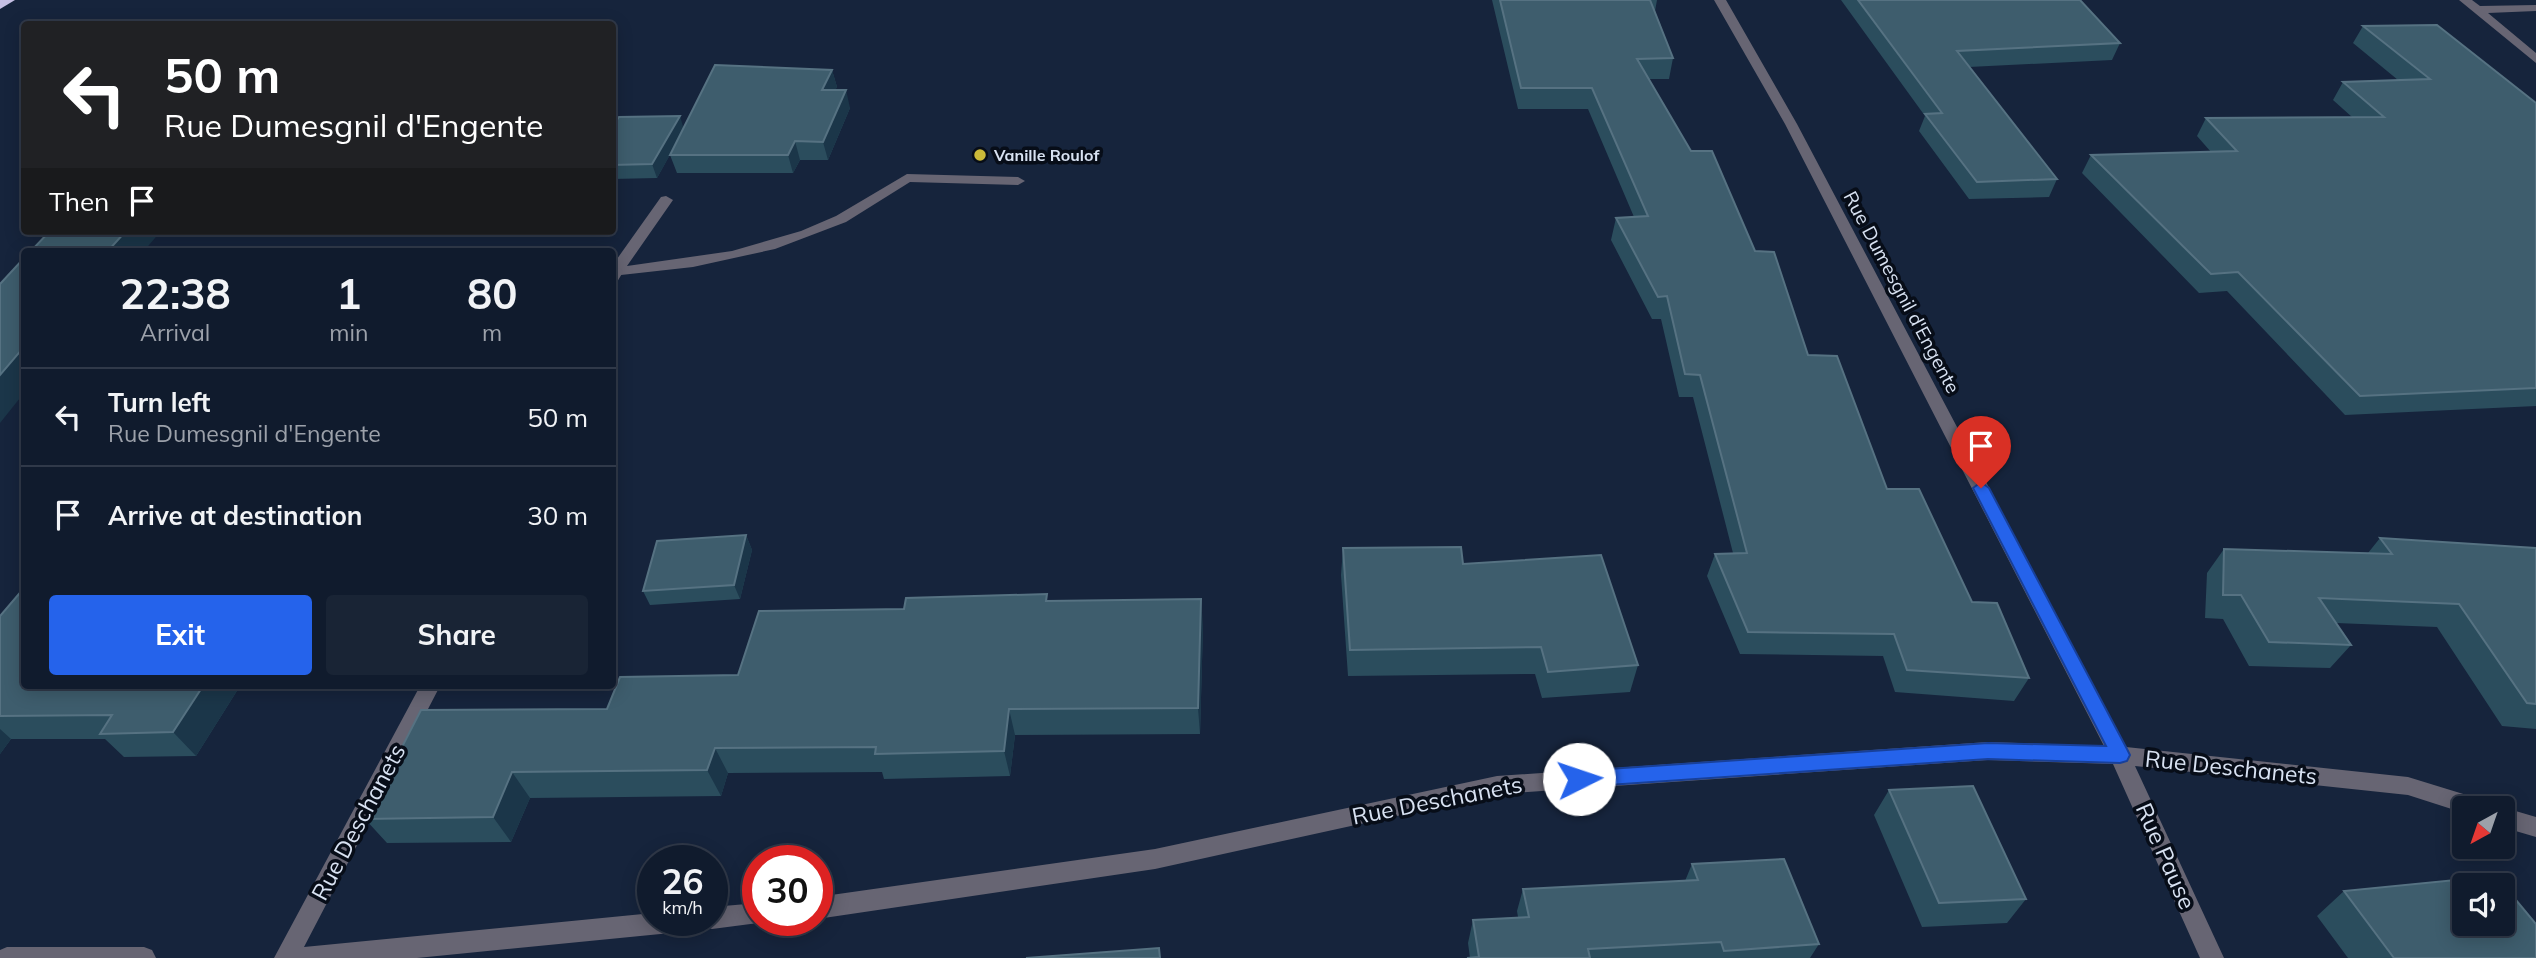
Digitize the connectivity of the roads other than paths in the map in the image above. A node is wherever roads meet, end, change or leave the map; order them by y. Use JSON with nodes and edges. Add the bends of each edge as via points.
{"nodes":[{"id":1,"x":8,"y":0,"type":"edge"},
{"id":2,"x":1720,"y":0,"type":"edge"},
{"id":3,"x":2465,"y":0,"type":"edge"},
{"id":4,"x":0,"y":5,"type":"edge"},
{"id":5,"x":2536,"y":8,"type":"edge"},
{"id":6,"x":2477,"y":10,"type":"junction"},
{"id":7,"x":2536,"y":59,"type":"edge"},
{"id":8,"x":1018,"y":181,"type":"dead end"},
{"id":9,"x":666,"y":200,"type":"dead end"},
{"id":10,"x":616,"y":273,"type":"edge"},
{"id":11,"x":616,"y":276,"type":"edge"},
{"id":12,"x":428,"y":689,"type":"edge"},
{"id":13,"x":2120,"y":755,"type":"junction"},
{"id":14,"x":2452,"y":800,"type":"edge"},
{"id":15,"x":2515,"y":821,"type":"edge"},
{"id":16,"x":2536,"y":827,"type":"edge"},
{"id":17,"x":833,"y":906,"type":"edge"},
{"id":18,"x":637,"y":925,"type":"edge"},
{"id":19,"x":7,"y":958,"type":"edge"},
{"id":20,"x":144,"y":958,"type":"edge"},
{"id":21,"x":286,"y":958,"type":"edge"},
{"id":22,"x":304,"y":958,"type":"edge"},
{"id":23,"x":2211,"y":958,"type":"edge"}],
"edges":[{"from":1,"to":4,"type":"highway"},
{"from":2,"to":13,"type":"street","name":"Rue Dumesgnil d'Engente","via":[[1791,124]]},
{"from":3,"to":6,"type":"street"},
{"from":5,"to":6,"type":"street"},
{"from":6,"to":7,"type":"street"},
{"from":8,"to":11,"type":"street","via":[[907,178],[842,221],[732,258]]},
{"from":9,"to":10,"type":"street"},
{"from":12,"to":21,"type":"street","name":"Rue Deschanets"},
{"from":13,"to":14,"type":"street","name":"Rue Deschanets","via":[[2408,786]]},
{"from":13,"to":17,"type":"street","name":"Rue Deschanets","via":[[1988,751],[1497,785],[1155,859]]},
{"from":13,"to":23,"type":"street","name":"Rue Pause"},
{"from":15,"to":16,"type":"street"},
{"from":18,"to":22,"type":"street"},
{"from":19,"to":20,"type":"street"}]}
